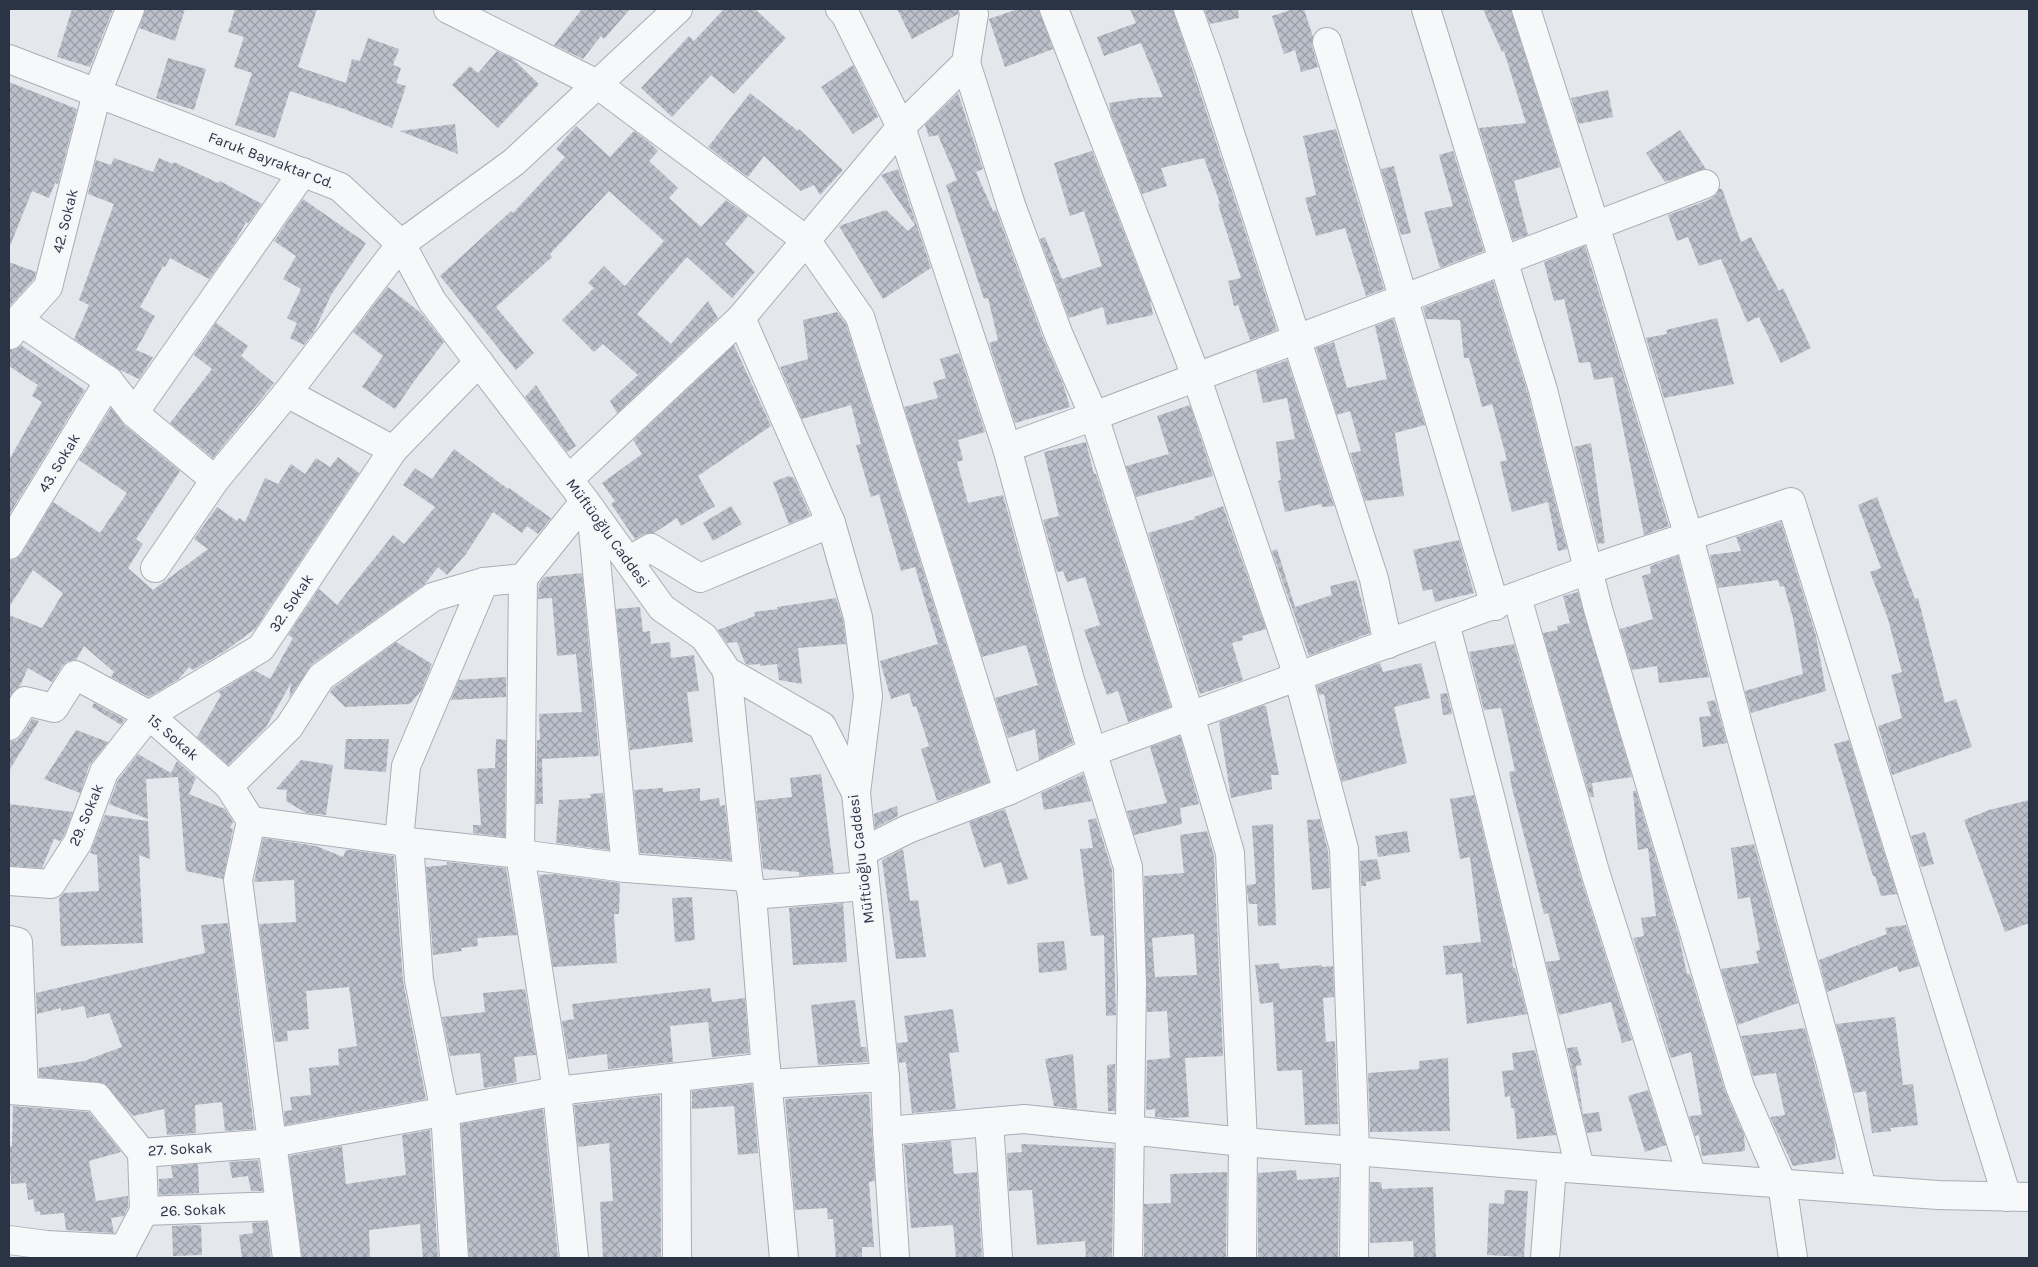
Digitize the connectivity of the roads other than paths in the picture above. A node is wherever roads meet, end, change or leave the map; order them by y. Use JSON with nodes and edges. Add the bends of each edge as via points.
{"nodes":[{"id":1,"x":130,"y":9,"type":"edge"},
{"id":2,"x":448,"y":9,"type":"edge"},
{"id":3,"x":678,"y":9,"type":"edge"},
{"id":4,"x":840,"y":9,"type":"edge"},
{"id":5,"x":973,"y":9,"type":"edge"},
{"id":6,"x":1054,"y":9,"type":"edge"},
{"id":7,"x":1188,"y":9,"type":"edge"},
{"id":8,"x":1426,"y":9,"type":"edge"},
{"id":9,"x":1526,"y":9,"type":"edge"},
{"id":10,"x":1327,"y":42,"type":"dead end"},
{"id":11,"x":9,"y":59,"type":"edge"},
{"id":12,"x":966,"y":62,"type":"junction"},
{"id":13,"x":597,"y":84,"type":"junction"},
{"id":14,"x":97,"y":93,"type":"junction"},
{"id":15,"x":902,"y":127,"type":"junction"},
{"id":16,"x":303,"y":172,"type":"junction"},
{"id":17,"x":1705,"y":184,"type":"dead end"},
{"id":18,"x":1594,"y":225,"type":"junction"},
{"id":19,"x":806,"y":240,"type":"junction"},
{"id":20,"x":401,"y":244,"type":"junction"},
{"id":21,"x":1503,"y":259,"type":"junction"},
{"id":22,"x":1402,"y":298,"type":"junction"},
{"id":23,"x":742,"y":318,"type":"junction"},
{"id":24,"x":13,"y":328,"type":"edge"},
{"id":25,"x":1296,"y":338,"type":"junction"},
{"id":26,"x":479,"y":362,"type":"junction"},
{"id":27,"x":1196,"y":376,"type":"junction"},
{"id":28,"x":109,"y":381,"type":"junction"},
{"id":29,"x":287,"y":393,"type":"junction"},
{"id":30,"x":134,"y":413,"type":"junction"},
{"id":31,"x":1094,"y":416,"type":"junction"},
{"id":32,"x":1007,"y":448,"type":"junction"},
{"id":33,"x":393,"y":450,"type":"junction"},
{"id":34,"x":569,"y":479,"type":"junction"},
{"id":35,"x":215,"y":480,"type":"junction"},
{"id":36,"x":588,"y":505,"type":"junction"},
{"id":37,"x":831,"y":523,"type":"junction"},
{"id":38,"x":1689,"y":537,"type":"junction"},
{"id":39,"x":9,"y":545,"type":"edge"},
{"id":40,"x":629,"y":560,"type":"junction"},
{"id":41,"x":154,"y":568,"type":"dead end"},
{"id":42,"x":1588,"y":570,"type":"junction"},
{"id":43,"x":523,"y":578,"type":"junction"},
{"id":44,"x":484,"y":582,"type":"junction"},
{"id":45,"x":1506,"y":601,"type":"junction"},
{"id":46,"x":1445,"y":623,"type":"junction"},
{"id":47,"x":1388,"y":644,"type":"junction"},
{"id":48,"x":727,"y":671,"type":"junction"},
{"id":49,"x":1298,"y":676,"type":"junction"},
{"id":50,"x":149,"y":715,"type":"junction"},
{"id":51,"x":1190,"y":716,"type":"junction"},
{"id":52,"x":9,"y":726,"type":"edge"},
{"id":53,"x":1092,"y":752,"type":"junction"},
{"id":54,"x":229,"y":786,"type":"junction"},
{"id":55,"x":1008,"y":791,"type":"junction"},
{"id":56,"x":856,"y":793,"type":"junction"},
{"id":57,"x":251,"y":821,"type":"junction"},
{"id":58,"x":404,"y":842,"type":"junction"},
{"id":59,"x":862,"y":852,"type":"junction"},
{"id":60,"x":520,"y":854,"type":"junction"},
{"id":61,"x":626,"y":868,"type":"junction"},
{"id":62,"x":9,"y":881,"type":"edge"},
{"id":63,"x":750,"y":886,"type":"junction"},
{"id":64,"x":865,"y":886,"type":"junction"},
{"id":65,"x":9,"y":940,"type":"edge"},
{"id":66,"x":767,"y":1076,"type":"junction"},
{"id":67,"x":885,"y":1077,"type":"junction"},
{"id":68,"x":676,"y":1078,"type":"junction"},
{"id":69,"x":16,"y":1091,"type":"edge"},
{"id":70,"x":557,"y":1091,"type":"junction"},
{"id":71,"x":445,"y":1112,"type":"junction"},
{"id":72,"x":989,"y":1122,"type":"junction"},
{"id":73,"x":1128,"y":1129,"type":"junction"},
{"id":74,"x":887,"y":1131,"type":"junction"},
{"id":75,"x":1243,"y":1142,"type":"junction"},
{"id":76,"x":272,"y":1143,"type":"junction"},
{"id":77,"x":1355,"y":1151,"type":"junction"},
{"id":78,"x":142,"y":1153,"type":"junction"},
{"id":79,"x":1552,"y":1168,"type":"junction"},
{"id":80,"x":1580,"y":1169,"type":"junction"},
{"id":81,"x":1692,"y":1177,"type":"junction"},
{"id":82,"x":1782,"y":1184,"type":"junction"},
{"id":83,"x":1862,"y":1190,"type":"junction"},
{"id":84,"x":2018,"y":1197,"type":"edge"},
{"id":85,"x":280,"y":1206,"type":"junction"},
{"id":86,"x":144,"y":1211,"type":"junction"},
{"id":87,"x":9,"y":1240,"type":"edge"},
{"id":88,"x":47,"y":1252,"type":"edge"},
{"id":89,"x":126,"y":1253,"type":"edge"},
{"id":90,"x":1792,"y":1257,"type":"edge"},
{"id":91,"x":287,"y":1258,"type":"edge"},
{"id":92,"x":454,"y":1258,"type":"edge"},
{"id":93,"x":574,"y":1258,"type":"edge"},
{"id":94,"x":677,"y":1258,"type":"edge"},
{"id":95,"x":784,"y":1258,"type":"edge"},
{"id":96,"x":895,"y":1258,"type":"edge"},
{"id":97,"x":998,"y":1258,"type":"edge"},
{"id":98,"x":1128,"y":1258,"type":"edge"},
{"id":99,"x":1242,"y":1258,"type":"edge"},
{"id":100,"x":1354,"y":1258,"type":"edge"},
{"id":101,"x":1545,"y":1258,"type":"edge"}],
"edges":[{"from":1,"to":14,"type":"street","name":"42. Sokak"},
{"from":2,"to":13,"type":"street"},
{"from":3,"to":13,"type":"street"},
{"from":4,"to":15,"type":"street"},
{"from":5,"to":12,"type":"street"},
{"from":6,"to":27,"type":"street"},
{"from":7,"to":25,"type":"street"},
{"from":8,"to":21,"type":"street"},
{"from":9,"to":18,"type":"street"},
{"from":10,"to":22,"type":"street"},
{"from":11,"to":14,"type":"street","name":"Faruk Bayraktar Cd."},
{"from":12,"to":15,"type":"street"},
{"from":12,"to":31,"type":"street","via":[[1011,205],[1058,333]]},
{"from":13,"to":19,"type":"street"},
{"from":13,"to":20,"type":"street","via":[[514,162]]},
{"from":14,"to":16,"type":"street","name":"Faruk Bayraktar Cd."},
{"from":14,"to":24,"type":"street","name":"42. Sokak","via":[[48,288]]},
{"from":15,"to":19,"type":"street"},
{"from":15,"to":32,"type":"street"},
{"from":16,"to":20,"type":"street","name":"Faruk Bayraktar Cd.","via":[[340,186]]},
{"from":16,"to":30,"type":"street"},
{"from":17,"to":18,"type":"street"},
{"from":18,"to":21,"type":"street"},
{"from":18,"to":38,"type":"street"},
{"from":19,"to":23,"type":"street"},
{"from":19,"to":55,"type":"street","via":[[860,317]]},
{"from":20,"to":26,"type":"street","name":"Müftüoğlu Caddesi","via":[[432,301]]},
{"from":20,"to":29,"type":"street"},
{"from":21,"to":22,"type":"street"},
{"from":21,"to":42,"type":"street","via":[[1543,390]]},
{"from":22,"to":25,"type":"street"},
{"from":22,"to":45,"type":"street"},
{"from":23,"to":34,"type":"street"},
{"from":23,"to":37,"type":"street"},
{"from":24,"to":28,"type":"street"},
{"from":25,"to":27,"type":"street"},
{"from":25,"to":47,"type":"street","via":[[1374,579]]},
{"from":26,"to":33,"type":"street","name":"32. Sokak"},
{"from":26,"to":34,"type":"street","name":"Müftüoğlu Caddesi"},
{"from":27,"to":31,"type":"street"},
{"from":27,"to":49,"type":"street"},
{"from":28,"to":30,"type":"street"},
{"from":28,"to":39,"type":"street","name":"43. Sokak"},
{"from":29,"to":33,"type":"street"},
{"from":29,"to":35,"type":"street"},
{"from":30,"to":35,"type":"street"},
{"from":31,"to":32,"type":"street"},
{"from":31,"to":51,"type":"street"},
{"from":32,"to":53,"type":"street"},
{"from":33,"to":50,"type":"street","name":"32. Sokak","via":[[261,648]]},
{"from":34,"to":36,"type":"street","name":"Müftüoğlu Caddesi"},
{"from":35,"to":41,"type":"street"},
{"from":36,"to":40,"type":"street","name":"Müftüoğlu Caddesi"},
{"from":36,"to":43,"type":"street"},
{"from":36,"to":61,"type":"street"},
{"from":37,"to":40,"type":"street","via":[[700,578],[651,548]]},
{"from":37,"to":56,"type":"street","via":[[858,616],[868,696]]},
{"from":38,"to":42,"type":"street"},
{"from":38,"to":83,"type":"street"},
{"from":38,"to":84,"type":"street","via":[[1791,502]]},
{"from":40,"to":48,"type":"street","name":"Müftüoğlu Caddesi","via":[[662,608],[704,637]]},
{"from":42,"to":45,"type":"street"},
{"from":42,"to":82,"type":"street","via":[[1740,1087]]},
{"from":43,"to":44,"type":"street"},
{"from":43,"to":60,"type":"street"},
{"from":44,"to":54,"type":"street","via":[[433,597],[320,677],[289,727]]},
{"from":44,"to":58,"type":"street","via":[[406,766]]},
{"from":45,"to":46,"type":"street"},
{"from":45,"to":81,"type":"street"},
{"from":46,"to":47,"type":"street"},
{"from":46,"to":80,"type":"street"},
{"from":47,"to":49,"type":"street"},
{"from":48,"to":56,"type":"street","name":"Müftüoğlu Caddesi","via":[[822,726]]},
{"from":48,"to":63,"type":"street"},
{"from":49,"to":51,"type":"street"},
{"from":49,"to":77,"type":"street","via":[[1344,848]]},
{"from":50,"to":52,"type":"street","name":"15. Sokak","via":[[75,675],[54,708],[25,701]]},
{"from":50,"to":54,"type":"street","name":"15. Sokak"},
{"from":50,"to":62,"type":"street","name":"29. Sokak","via":[[104,772],[78,842],[51,884]]},
{"from":51,"to":53,"type":"street"},
{"from":51,"to":75,"type":"street","via":[[1230,853]]},
{"from":53,"to":55,"type":"street"},
{"from":53,"to":73,"type":"street","via":[[1128,867],[1132,984]]},
{"from":54,"to":57,"type":"street","name":"15. Sokak"},
{"from":55,"to":59,"type":"street","via":[[908,829]]},
{"from":56,"to":59,"type":"street","name":"Müftüoğlu Caddesi"},
{"from":57,"to":58,"type":"street"},
{"from":57,"to":76,"type":"street","via":[[238,880]]},
{"from":58,"to":60,"type":"street"},
{"from":58,"to":71,"type":"street","via":[[419,980]]},
{"from":59,"to":64,"type":"street","name":"Müftüoğlu Caddesi"},
{"from":60,"to":61,"type":"street"},
{"from":60,"to":70,"type":"street"},
{"from":61,"to":63,"type":"street"},
{"from":63,"to":64,"type":"street"},
{"from":63,"to":66,"type":"street"},
{"from":64,"to":67,"type":"street","name":"Müftüoğlu Caddesi"},
{"from":65,"to":69,"type":"street","via":[[18,942]]},
{"from":66,"to":67,"type":"street","name":"27. Sokak"},
{"from":66,"to":68,"type":"street","name":"27. Sokak"},
{"from":66,"to":95,"type":"street"},
{"from":67,"to":74,"type":"street","name":"Müftüoğlu Caddesi"},
{"from":68,"to":70,"type":"street","name":"27. Sokak"},
{"from":68,"to":94,"type":"street"},
{"from":69,"to":78,"type":"street","name":"27. Sokak","via":[[97,1097]]},
{"from":70,"to":71,"type":"street","name":"27. Sokak"},
{"from":70,"to":93,"type":"street"},
{"from":71,"to":76,"type":"street","name":"27. Sokak"},
{"from":71,"to":92,"type":"street"},
{"from":72,"to":73,"type":"street","via":[[1024,1119]]},
{"from":72,"to":74,"type":"street"},
{"from":72,"to":97,"type":"street"},
{"from":73,"to":75,"type":"street"},
{"from":73,"to":98,"type":"street"},
{"from":74,"to":96,"type":"street","name":"Müftüoğlu Caddesi"},
{"from":75,"to":77,"type":"street"},
{"from":75,"to":99,"type":"street"},
{"from":76,"to":78,"type":"street","name":"27. Sokak"},
{"from":76,"to":85,"type":"street"},
{"from":77,"to":79,"type":"street"},
{"from":77,"to":100,"type":"street"},
{"from":78,"to":86,"type":"street"},
{"from":79,"to":80,"type":"street"},
{"from":79,"to":101,"type":"street"},
{"from":80,"to":81,"type":"street"},
{"from":81,"to":82,"type":"street"},
{"from":82,"to":83,"type":"street"},
{"from":82,"to":90,"type":"street"},
{"from":83,"to":84,"type":"street"},
{"from":85,"to":86,"type":"street","name":"26. Sokak"},
{"from":85,"to":91,"type":"street"},
{"from":86,"to":89,"type":"street","name":"26. Sokak"},
{"from":87,"to":88,"type":"street","name":"26. Sokak"},
{"from":88,"to":89,"type":"street","name":"26. Sokak"}]}
